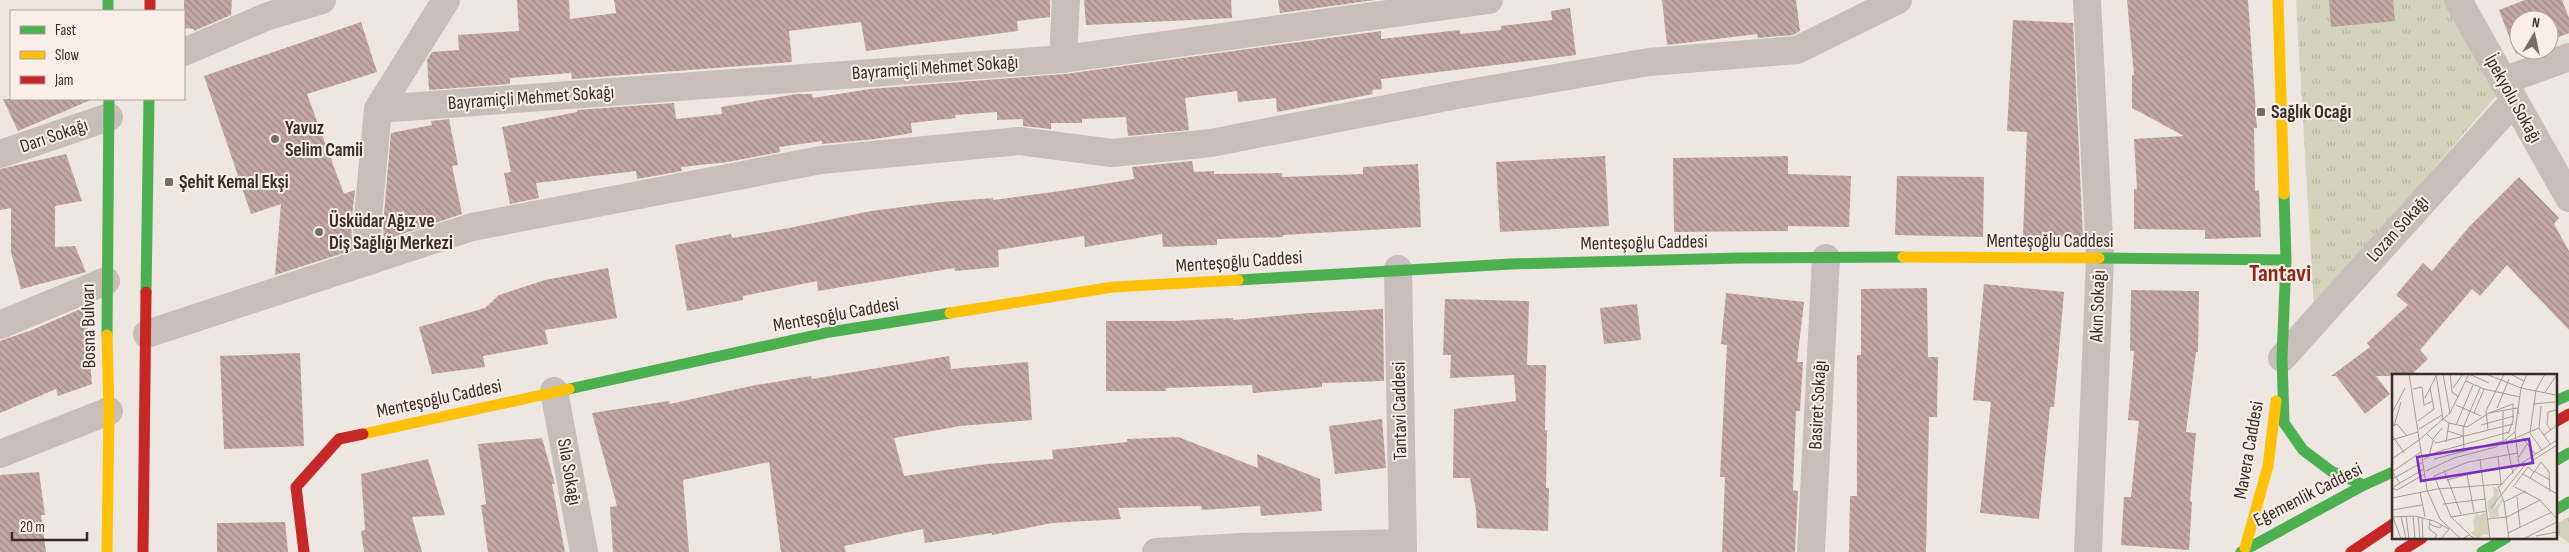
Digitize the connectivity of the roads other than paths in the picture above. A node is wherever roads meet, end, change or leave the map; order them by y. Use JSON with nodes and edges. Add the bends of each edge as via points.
{"nodes":[{"id":1,"x":322,"y":0,"type":"edge"},
{"id":2,"x":446,"y":0,"type":"edge"},
{"id":3,"x":1066,"y":0,"type":"edge"},
{"id":4,"x":1489,"y":0,"type":"edge"},
{"id":5,"x":1898,"y":0,"type":"edge"},
{"id":6,"x":2087,"y":0,"type":"edge"},
{"id":7,"x":2278,"y":0,"type":"edge"},
{"id":8,"x":2458,"y":0,"type":"edge"},
{"id":9,"x":270,"y":8,"type":"edge"},
{"id":10,"x":185,"y":51,"type":"edge"},
{"id":11,"x":2569,"y":57,"type":"edge"},
{"id":12,"x":1063,"y":59,"type":"junction"},
{"id":13,"x":2508,"y":91,"type":"junction"},
{"id":14,"x":149,"y":100,"type":"edge"},
{"id":15,"x":109,"y":108,"type":"edge"},
{"id":16,"x":378,"y":109,"type":"junction"},
{"id":17,"x":0,"y":154,"type":"edge"},
{"id":18,"x":2569,"y":198,"type":"edge"},
{"id":19,"x":1826,"y":258,"type":"junction"},
{"id":20,"x":2100,"y":258,"type":"junction"},
{"id":21,"x":2286,"y":260,"type":"junction"},
{"id":22,"x":370,"y":261,"type":"junction"},
{"id":23,"x":1398,"y":269,"type":"junction"},
{"id":24,"x":106,"y":281,"type":"junction"},
{"id":25,"x":0,"y":325,"type":"edge"},
{"id":26,"x":147,"y":334,"type":"junction"},
{"id":27,"x":2282,"y":358,"type":"junction"},
{"id":28,"x":554,"y":391,"type":"junction"},
{"id":29,"x":2569,"y":396,"type":"edge"},
{"id":30,"x":2556,"y":401,"type":"edge"},
{"id":31,"x":109,"y":411,"type":"junction"},
{"id":32,"x":2569,"y":414,"type":"edge"},
{"id":33,"x":2556,"y":421,"type":"edge"},
{"id":34,"x":2569,"y":453,"type":"edge"},
{"id":35,"x":0,"y":454,"type":"edge"},
{"id":36,"x":2556,"y":460,"type":"edge"},
{"id":37,"x":2392,"y":472,"type":"edge"},
{"id":38,"x":2364,"y":485,"type":"junction"},
{"id":39,"x":2569,"y":502,"type":"edge"},
{"id":40,"x":2556,"y":509,"type":"edge"},
{"id":41,"x":2392,"y":525,"type":"edge"},
{"id":42,"x":2419,"y":540,"type":"edge"},
{"id":43,"x":2503,"y":540,"type":"edge"},
{"id":44,"x":1403,"y":548,"type":"edge"},
{"id":45,"x":2243,"y":550,"type":"edge"},
{"id":46,"x":107,"y":552,"type":"edge"},
{"id":47,"x":142,"y":552,"type":"edge"},
{"id":48,"x":304,"y":552,"type":"edge"},
{"id":49,"x":584,"y":552,"type":"edge"},
{"id":50,"x":1156,"y":552,"type":"edge"},
{"id":51,"x":1811,"y":552,"type":"edge"},
{"id":52,"x":2088,"y":552,"type":"edge"},
{"id":53,"x":2351,"y":552,"type":"edge"},
{"id":54,"x":2400,"y":552,"type":"edge"},
{"id":55,"x":2482,"y":552,"type":"edge"}],
"edges":[{"from":1,"to":9,"type":"street"},
{"from":2,"to":16,"type":"street"},
{"from":3,"to":12,"type":"street"},
{"from":4,"to":12,"type":"street","name":"Bayramiçli Mehmet Sokağı"},
{"from":5,"to":22,"type":"street","via":[[1797,50],[1650,62],[1211,142],[1112,153],[1019,141],[821,160],[472,227]]},
{"from":6,"to":20,"type":"street","name":"Akın Sokağı"},
{"from":7,"to":21,"type":"main road"},
{"from":8,"to":13,"type":"street","name":"İpekyolu Sokağı"},
{"from":9,"to":10,"type":"street"},
{"from":11,"to":13,"type":"street","name":"Lozan Sokağı"},
{"from":12,"to":16,"type":"street","name":"Bayramiçli Mehmet Sokağı"},
{"from":13,"to":18,"type":"street","name":"İpekyolu Sokağı"},
{"from":13,"to":27,"type":"street","name":"Lozan Sokağı"},
{"from":14,"to":26,"type":"main road"},
{"from":15,"to":17,"type":"street","name":"Darı Sokağı"},
{"from":15,"to":24,"type":"main road","name":"Bosna Bulvarı"},
{"from":16,"to":22,"type":"street","via":[[367,226]]},
{"from":19,"to":20,"type":"main road","name":"Menteşoğlu Caddesi"},
{"from":19,"to":23,"type":"main road","name":"Menteşoğlu Caddesi"},
{"from":19,"to":51,"type":"street","name":"Basiret Sokağı"},
{"from":20,"to":21,"type":"main road","name":"Menteşoğlu Caddesi"},
{"from":20,"to":52,"type":"street","name":"Akın Sokağı"},
{"from":21,"to":27,"type":"main road"},
{"from":22,"to":26,"type":"street"},
{"from":23,"to":28,"type":"main road","name":"Menteşoğlu Caddesi","via":[[1113,287],[830,332]]},
{"from":23,"to":44,"type":"street","name":"Tantavi Caddesi"},
{"from":24,"to":25,"type":"street"},
{"from":24,"to":31,"type":"main road","name":"Bosna Bulvarı"},
{"from":26,"to":47,"type":"main road"},
{"from":27,"to":38,"type":"main road","via":[[2284,423],[2303,450],[2331,471]]},
{"from":27,"to":45,"type":"main road","name":"Mavera Caddesi","via":[[2268,466]]},
{"from":28,"to":48,"type":"main road","name":"Menteşoğlu Caddesi","via":[[339,439],[296,487]]},
{"from":28,"to":49,"type":"street","name":"Sıla Sokağı"},
{"from":29,"to":30,"type":"main road"},
{"from":31,"to":35,"type":"street"},
{"from":31,"to":46,"type":"main road","name":"Bosna Bulvarı"},
{"from":32,"to":33,"type":"main road"},
{"from":34,"to":36,"type":"main road"},
{"from":37,"to":38,"type":"main road","name":"Egemenlik Caddesi"},
{"from":38,"to":45,"type":"main road","name":"Egemenlik Caddesi"},
{"from":39,"to":40,"type":"main road"},
{"from":41,"to":53,"type":"main road"},
{"from":42,"to":54,"type":"main road"},
{"from":43,"to":55,"type":"main road"},
{"from":44,"to":50,"type":"street","via":[[1242,547]]}]}
